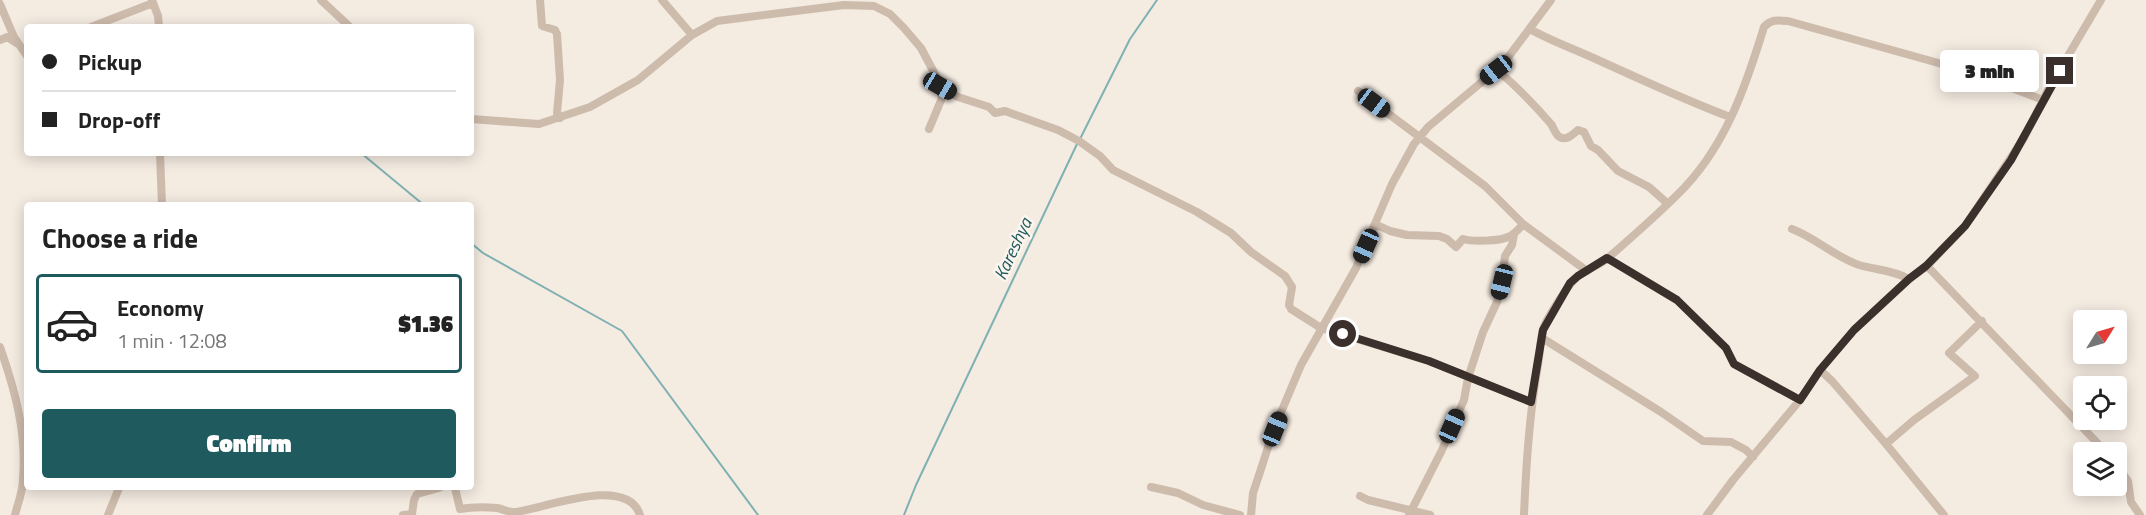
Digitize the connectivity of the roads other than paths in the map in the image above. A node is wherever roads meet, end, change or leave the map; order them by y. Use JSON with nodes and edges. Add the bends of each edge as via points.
{"nodes":[{"id":1,"x":321,"y":0,"type":"edge"},
{"id":2,"x":540,"y":0,"type":"edge"},
{"id":3,"x":662,"y":0,"type":"edge"},
{"id":4,"x":802,"y":0,"type":"edge"},
{"id":5,"x":883,"y":0,"type":"edge"},
{"id":6,"x":1551,"y":0,"type":"edge"},
{"id":7,"x":2101,"y":0,"type":"edge"},
{"id":8,"x":152,"y":2,"type":"edge"},
{"id":9,"x":0,"y":4,"type":"edge"},
{"id":10,"x":874,"y":6,"type":"junction"},
{"id":11,"x":799,"y":10,"type":"junction"},
{"id":12,"x":98,"y":24,"type":"edge"},
{"id":13,"x":159,"y":24,"type":"edge"},
{"id":14,"x":347,"y":24,"type":"edge"},
{"id":15,"x":1530,"y":28,"type":"junction"},
{"id":16,"x":692,"y":35,"type":"junction"},
{"id":17,"x":0,"y":40,"type":"edge"},
{"id":18,"x":23,"y":45,"type":"edge"},
{"id":19,"x":1496,"y":70,"type":"junction"},
{"id":20,"x":940,"y":86,"type":"junction"},
{"id":21,"x":1358,"y":91,"type":"dead end"},
{"id":22,"x":2043,"y":100,"type":"junction"},
{"id":23,"x":1730,"y":117,"type":"junction"},
{"id":24,"x":560,"y":118,"type":"junction"},
{"id":25,"x":474,"y":119,"type":"edge"},
{"id":26,"x":928,"y":129,"type":"dead end"},
{"id":27,"x":1419,"y":137,"type":"junction"},
{"id":28,"x":160,"y":156,"type":"edge"},
{"id":29,"x":162,"y":202,"type":"edge"},
{"id":30,"x":1667,"y":203,"type":"junction"},
{"id":31,"x":1375,"y":224,"type":"junction"},
{"id":32,"x":1523,"y":224,"type":"junction"},
{"id":33,"x":1792,"y":229,"type":"dead end"},
{"id":34,"x":1514,"y":234,"type":"junction"},
{"id":35,"x":1607,"y":258,"type":"junction"},
{"id":36,"x":1926,"y":266,"type":"junction"},
{"id":37,"x":1587,"y":271,"type":"junction"},
{"id":38,"x":1909,"y":279,"type":"junction"},
{"id":39,"x":1982,"y":321,"type":"junction"},
{"id":40,"x":1321,"y":328,"type":"junction"},
{"id":41,"x":1542,"y":338,"type":"junction"},
{"id":42,"x":0,"y":347,"type":"edge"},
{"id":43,"x":1820,"y":370,"type":"junction"},
{"id":44,"x":1468,"y":378,"type":"junction"},
{"id":45,"x":1800,"y":400,"type":"junction"},
{"id":46,"x":1531,"y":402,"type":"junction"},
{"id":47,"x":2097,"y":442,"type":"edge"},
{"id":48,"x":1886,"y":444,"type":"junction"},
{"id":49,"x":1753,"y":457,"type":"junction"},
{"id":50,"x":2127,"y":480,"type":"edge"},
{"id":51,"x":1151,"y":487,"type":"dead end"},
{"id":52,"x":117,"y":490,"type":"edge"},
{"id":53,"x":432,"y":490,"type":"edge"},
{"id":54,"x":455,"y":490,"type":"edge"},
{"id":55,"x":1360,"y":496,"type":"dead end"},
{"id":56,"x":1410,"y":513,"type":"edge"},
{"id":57,"x":15,"y":515,"type":"edge"},
{"id":58,"x":108,"y":515,"type":"edge"},
{"id":59,"x":403,"y":515,"type":"edge"},
{"id":60,"x":640,"y":515,"type":"edge"},
{"id":61,"x":1240,"y":515,"type":"edge"},
{"id":62,"x":1251,"y":515,"type":"edge"},
{"id":63,"x":1430,"y":515,"type":"edge"},
{"id":64,"x":1524,"y":515,"type":"edge"},
{"id":65,"x":1707,"y":515,"type":"edge"},
{"id":66,"x":1944,"y":515,"type":"edge"},
{"id":67,"x":2140,"y":515,"type":"edge"}],
"edges":[{"from":1,"to":14,"type":"street"},
{"from":2,"to":24,"type":"street","via":[[542,26],[557,34]]},
{"from":3,"to":16,"type":"street"},
{"from":4,"to":11,"type":"street"},
{"from":5,"to":10,"type":"street"},
{"from":6,"to":15,"type":"street"},
{"from":7,"to":22,"type":"street"},
{"from":8,"to":12,"type":"street"},
{"from":8,"to":13,"type":"street"},
{"from":9,"to":18,"type":"street","via":[[14,37]]},
{"from":10,"to":11,"type":"street"},
{"from":10,"to":20,"type":"street","via":[[890,14],[921,48]]},
{"from":11,"to":16,"type":"street","via":[[717,21]]},
{"from":15,"to":19,"type":"street"},
{"from":15,"to":23,"type":"street","via":[[1681,99]]},
{"from":16,"to":24,"type":"street","via":[[638,80],[590,107]]},
{"from":17,"to":18,"type":"street","via":[[7,38]]},
{"from":19,"to":27,"type":"street"},
{"from":19,"to":30,"type":"street","via":[[1558,136],[1567,138],[1578,130],[1584,132],[1591,147],[1618,171],[1649,187]]},
{"from":20,"to":26,"type":"street","via":[[942,98]]},
{"from":20,"to":40,"type":"street","via":[[996,112],[1005,111],[1058,130],[1100,156],[1113,170],[1231,233],[1285,276],[1292,287],[1291,309]]},
{"from":21,"to":27,"type":"street"},
{"from":22,"to":23,"type":"street","via":[[1967,71],[1777,20],[1764,27],[1746,85]]},
{"from":22,"to":36,"type":"street","via":[[1988,194],[1965,226]]},
{"from":23,"to":30,"type":"street","via":[[1724,135],[1698,172]]},
{"from":24,"to":25,"type":"street","via":[[527,125]]},
{"from":27,"to":31,"type":"street"},
{"from":27,"to":32,"type":"street","via":[[1485,186]]},
{"from":28,"to":29,"type":"street"},
{"from":30,"to":35,"type":"street"},
{"from":31,"to":34,"type":"street","via":[[1407,235],[1439,236],[1456,247],[1463,239],[1479,241]]},
{"from":31,"to":40,"type":"street","via":[[1356,268]]},
{"from":32,"to":34,"type":"street"},
{"from":32,"to":37,"type":"street"},
{"from":33,"to":38,"type":"street","via":[[1853,262]]},
{"from":34,"to":44,"type":"street","via":[[1505,256],[1497,302]]},
{"from":35,"to":37,"type":"street"},
{"from":35,"to":45,"type":"street","via":[[1677,300],[1726,348],[1734,364]]},
{"from":36,"to":38,"type":"street"},
{"from":36,"to":39,"type":"street"},
{"from":37,"to":41,"type":"street","via":[[1570,283]]},
{"from":38,"to":43,"type":"street","via":[[1854,330]]},
{"from":39,"to":47,"type":"street"},
{"from":39,"to":48,"type":"street","via":[[1949,353],[1975,376]]},
{"from":40,"to":44,"type":"street","via":[[1429,361]]},
{"from":40,"to":62,"type":"street","via":[[1275,429],[1253,493]]},
{"from":41,"to":46,"type":"street"},
{"from":41,"to":49,"type":"street","via":[[1703,441],[1731,442]]},
{"from":42,"to":57,"type":"street","via":[[16,393],[23,440],[24,480]]},
{"from":43,"to":45,"type":"street"},
{"from":43,"to":48,"type":"street"},
{"from":44,"to":46,"type":"street"},
{"from":44,"to":56,"type":"street","via":[[1464,400]]},
{"from":45,"to":49,"type":"street"},
{"from":46,"to":64,"type":"street"},
{"from":48,"to":66,"type":"street"},
{"from":49,"to":65,"type":"street"},
{"from":50,"to":67,"type":"street","via":[[2131,502]]},
{"from":51,"to":61,"type":"street","via":[[1178,492],[1203,506]]},
{"from":52,"to":58,"type":"street"},
{"from":53,"to":59,"type":"street","via":[[417,494],[412,514]]},
{"from":54,"to":60,"type":"street","via":[[460,509],[497,508],[512,513],[574,497],[617,496],[637,507]]},
{"from":55,"to":56,"type":"street"},
{"from":56,"to":63,"type":"street"}]}
